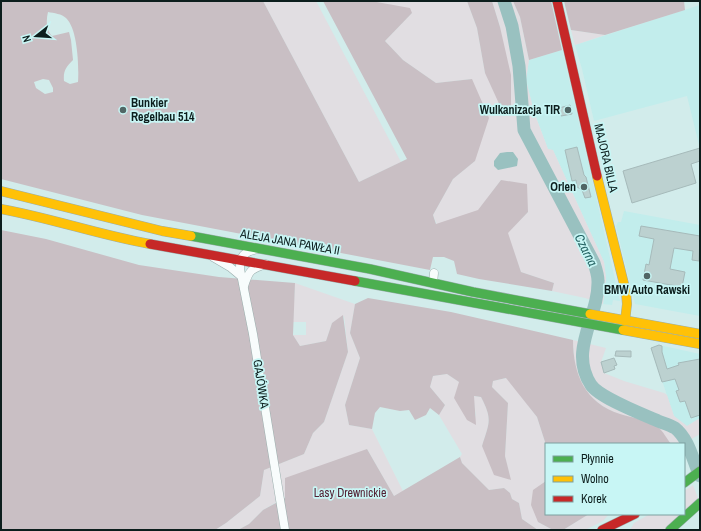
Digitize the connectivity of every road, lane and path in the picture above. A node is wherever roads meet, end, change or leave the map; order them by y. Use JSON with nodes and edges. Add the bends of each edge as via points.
{"nodes":[{"id":1,"x":557,"y":1,"type":"edge"},
{"id":2,"x":1,"y":191,"type":"edge"},
{"id":3,"x":1,"y":209,"type":"edge"},
{"id":4,"x":259,"y":249,"type":"junction"},
{"id":5,"x":207,"y":253,"type":"junction"},
{"id":6,"x":240,"y":259,"type":"junction"},
{"id":7,"x":267,"y":264,"type":"junction"},
{"id":8,"x":434,"y":273,"type":"dead end"},
{"id":9,"x":242,"y":277,"type":"junction"},
{"id":10,"x":433,"y":283,"type":"junction"},
{"id":11,"x":244,"y":287,"type":"junction"},
{"id":12,"x":599,"y":321,"type":"junction"},
{"id":13,"x":624,"y":321,"type":"junction"},
{"id":14,"x":700,"y":334,"type":"edge"},
{"id":15,"x":700,"y":344,"type":"edge"},
{"id":16,"x":700,"y":471,"type":"edge"},
{"id":17,"x":685,"y":482,"type":"edge"},
{"id":18,"x":699,"y":504,"type":"edge"},
{"id":19,"x":633,"y":515,"type":"edge"},
{"id":20,"x":624,"y":519,"type":"junction"},
{"id":21,"x":625,"y":529,"type":"edge"},
{"id":22,"x":285,"y":530,"type":"edge"},
{"id":23,"x":602,"y":530,"type":"edge"},
{"id":24,"x":670,"y":530,"type":"edge"}],
"edges":[{"from":1,"to":13,"type":"main road","name":"MAJORA BILLA","via":[[626,292]]},
{"from":2,"to":4,"type":"main road","name":"ALEJA JANA PAWŁA II","via":[[154,230]]},
{"from":3,"to":5,"type":"main road","via":[[30,214],[123,239]]},
{"from":4,"to":6,"type":"street","via":[[249,252]]},
{"from":4,"to":10,"type":"main road","name":"ALEJA JANA PAWŁA II"},
{"from":5,"to":6,"type":"main road"},
{"from":5,"to":9,"type":"street"},
{"from":6,"to":7,"type":"main road"},
{"from":6,"to":9,"type":"street","name":"GAJÓWKA"},
{"from":7,"to":11,"type":"street","via":[[249,272]]},
{"from":7,"to":12,"type":"main road","via":[[526,313],[575,321]]},
{"from":8,"to":10,"type":"street"},
{"from":9,"to":11,"type":"street","name":"GAJÓWKA"},
{"from":10,"to":12,"type":"main road","name":"ALEJA JANA PAWŁA II","via":[[575,312]]},
{"from":11,"to":22,"type":"street","name":"GAJÓWKA"},
{"from":12,"to":13,"type":"main road"},
{"from":12,"to":15,"type":"main road"},
{"from":13,"to":14,"type":"main road"},
{"from":16,"to":17,"type":"main road"},
{"from":18,"to":24,"type":"main road"},
{"from":19,"to":20,"type":"main road"},
{"from":20,"to":21,"type":"main road"},
{"from":20,"to":23,"type":"main road"}]}
